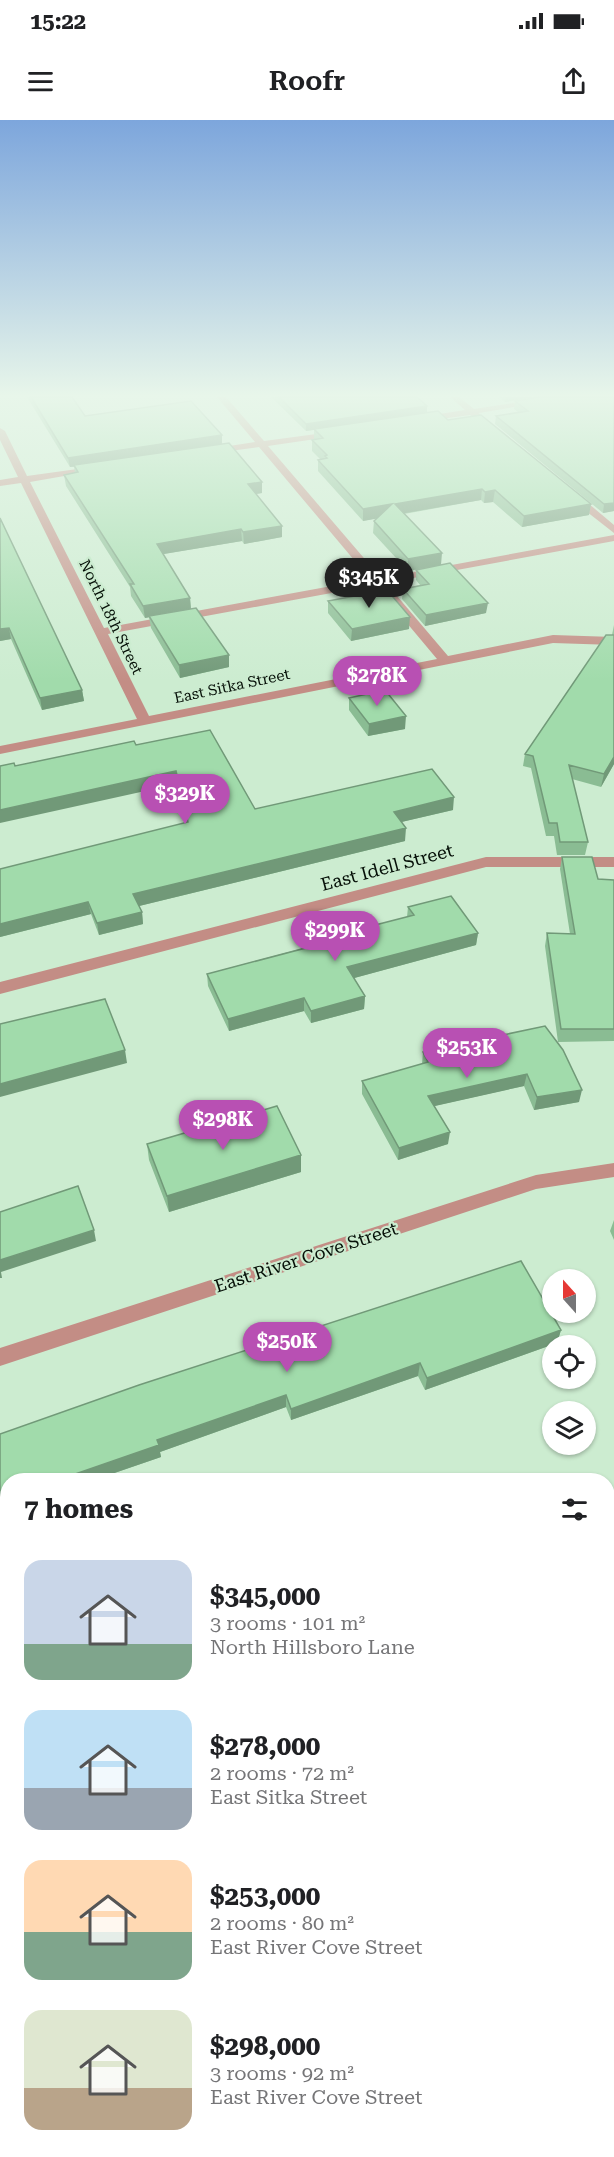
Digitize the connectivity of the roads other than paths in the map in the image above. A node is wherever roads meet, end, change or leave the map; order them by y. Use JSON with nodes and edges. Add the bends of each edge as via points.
{"nodes":[{"id":1,"x":32,"y":492,"type":"edge"},
{"id":2,"x":302,"y":492,"type":"edge"},
{"id":3,"x":568,"y":492,"type":"edge"},
{"id":4,"x":614,"y":530,"type":"edge"},
{"id":5,"x":614,"y":538,"type":"edge"},
{"id":6,"x":379,"y":581,"type":"junction"},
{"id":7,"x":102,"y":632,"type":"junction"},
{"id":8,"x":614,"y":641,"type":"edge"},
{"id":9,"x":445,"y":660,"type":"junction"},
{"id":10,"x":145,"y":721,"type":"junction"},
{"id":11,"x":0,"y":750,"type":"edge"},
{"id":12,"x":614,"y":862,"type":"edge"},
{"id":13,"x":0,"y":988,"type":"edge"},
{"id":14,"x":614,"y":1170,"type":"edge"},
{"id":15,"x":0,"y":1357,"type":"edge"}],
"edges":[{"from":1,"to":7,"type":"street","name":"North 18th Street"},
{"from":2,"to":6,"type":"street"},
{"from":3,"to":4,"type":"street"},
{"from":5,"to":6,"type":"street"},
{"from":6,"to":7,"type":"street"},
{"from":6,"to":9,"type":"street"},
{"from":7,"to":10,"type":"street","name":"North 18th Street"},
{"from":8,"to":9,"type":"street","name":"East Sitka Street","via":[[553,639]]},
{"from":9,"to":10,"type":"street","name":"East Sitka Street"},
{"from":10,"to":11,"type":"street","name":"East Sitka Street"},
{"from":12,"to":13,"type":"street","name":"East Idell Street","via":[[486,862]]},
{"from":14,"to":15,"type":"street","name":"East River Cove Street","via":[[536,1182]]}]}
